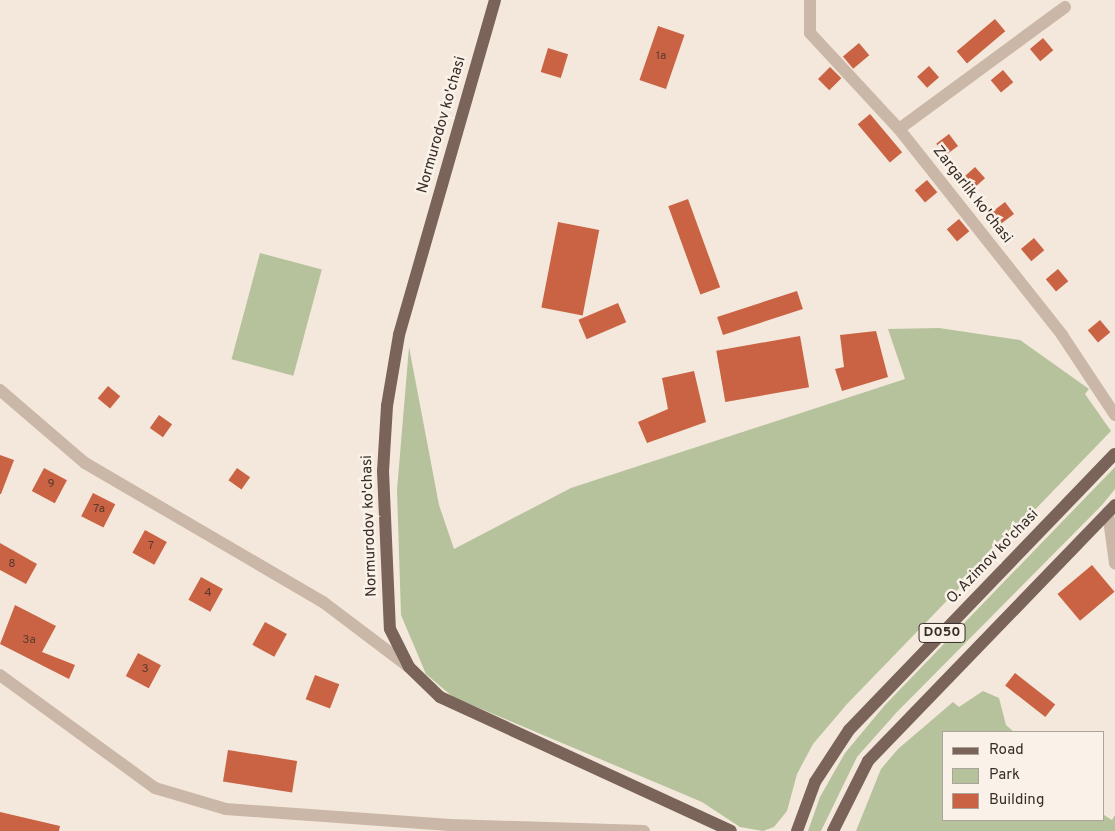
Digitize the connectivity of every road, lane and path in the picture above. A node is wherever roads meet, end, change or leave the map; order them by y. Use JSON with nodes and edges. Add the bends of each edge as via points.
{"nodes":[{"id":1,"x":495,"y":0,"type":"edge"},
{"id":2,"x":810,"y":0,"type":"edge"},
{"id":3,"x":1065,"y":7,"type":"dead end"},
{"id":4,"x":899,"y":129,"type":"junction"},
{"id":5,"x":0,"y":390,"type":"edge"},
{"id":6,"x":1115,"y":414,"type":"edge"},
{"id":7,"x":1115,"y":454,"type":"edge"},
{"id":8,"x":1111,"y":509,"type":"edge"},
{"id":9,"x":1115,"y":564,"type":"edge"},
{"id":10,"x":409,"y":667,"type":"junction"},
{"id":11,"x":0,"y":674,"type":"edge"},
{"id":12,"x":644,"y":831,"type":"edge"},
{"id":13,"x":731,"y":831,"type":"edge"},
{"id":14,"x":797,"y":831,"type":"edge"},
{"id":15,"x":833,"y":831,"type":"edge"}],
"edges":[{"from":1,"to":10,"type":"main road","name":"Normurodov ko'chasi","via":[[399,335],[387,406],[382,471],[390,629]]},
{"from":2,"to":4,"type":"street","name":"Zargarlik ko'chasi","via":[[810,33]]},
{"from":3,"to":4,"type":"street"},
{"from":4,"to":6,"type":"street","name":"Zargarlik ko'chasi","via":[[1062,334]]},
{"from":5,"to":10,"type":"street","via":[[85,463],[322,602]]},
{"from":7,"to":14,"type":"main road","name":"O. Azimov ko'chasi","number":"D050","via":[[849,730],[819,774]]},
{"from":8,"to":9,"type":"street"},
{"from":8,"to":15,"type":"main road","number":"D050","via":[[868,761]]},
{"from":10,"to":13,"type":"main road","name":"Normurodov ko'chasi","via":[[440,697]]},
{"from":11,"to":12,"type":"street","via":[[155,788],[226,809],[450,825]]}]}
